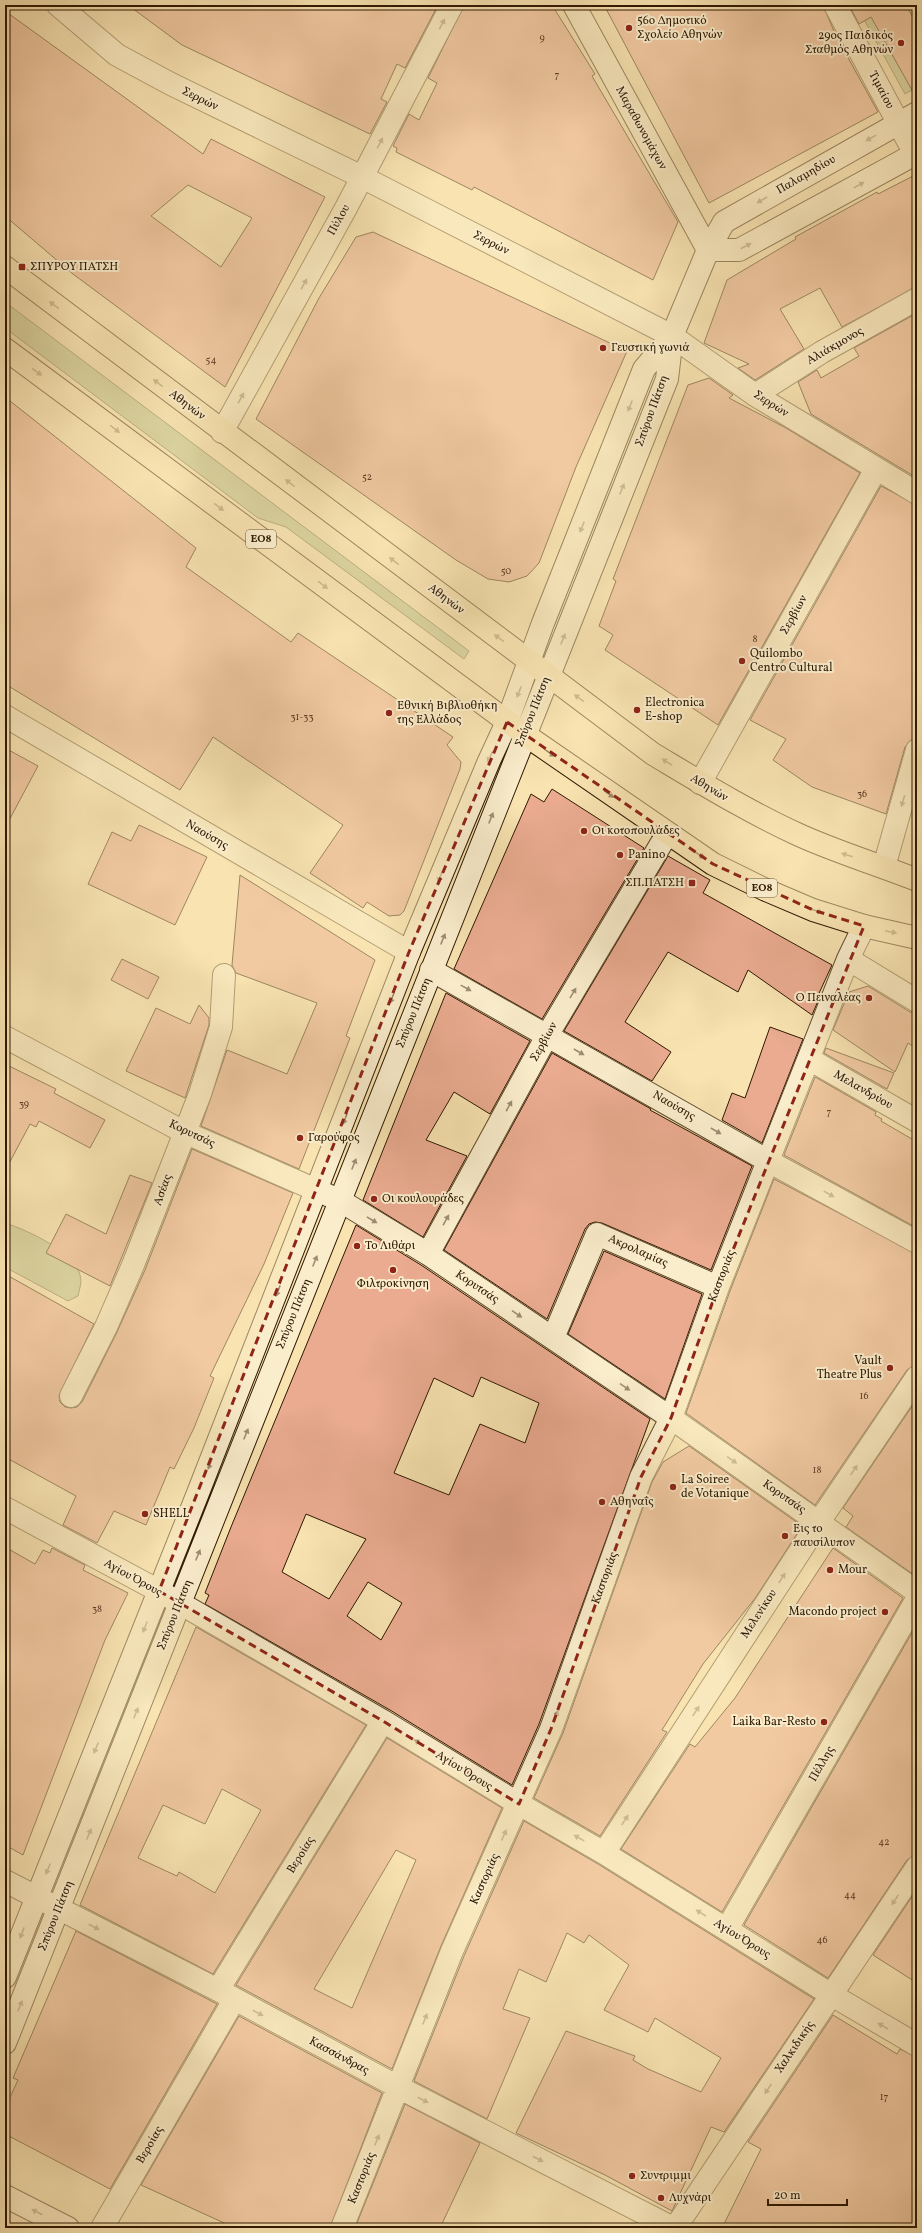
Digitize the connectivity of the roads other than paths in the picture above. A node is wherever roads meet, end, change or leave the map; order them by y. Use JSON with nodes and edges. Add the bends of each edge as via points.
{"nodes":[{"id":1,"x":58,"y":5,"type":"edge"},
{"id":2,"x":452,"y":5,"type":"edge"},
{"id":3,"x":574,"y":5,"type":"edge"},
{"id":4,"x":836,"y":5,"type":"edge"},
{"id":5,"x":908,"y":118,"type":"edge"},
{"id":6,"x":916,"y":153,"type":"edge"},
{"id":7,"x":362,"y":177,"type":"junction"},
{"id":8,"x":708,"y":250,"type":"junction"},
{"id":9,"x":5,"y":268,"type":"edge"},
{"id":10,"x":917,"y":299,"type":"edge"},
{"id":11,"x":672,"y":336,"type":"junction"},
{"id":12,"x":5,"y":349,"type":"edge"},
{"id":13,"x":755,"y":395,"type":"junction"},
{"id":14,"x":222,"y":432,"type":"junction"},
{"id":15,"x":876,"y":469,"type":"junction"},
{"id":16,"x":917,"y":493,"type":"edge"},
{"id":17,"x":530,"y":662,"type":"junction"},
{"id":18,"x":548,"y":675,"type":"junction"},
{"id":19,"x":5,"y":716,"type":"edge"},
{"id":20,"x":515,"y":728,"type":"junction"},
{"id":21,"x":917,"y":750,"type":"edge"},
{"id":22,"x":700,"y":783,"type":"junction"},
{"id":23,"x":667,"y":834,"type":"junction"},
{"id":24,"x":884,"y":867,"type":"junction"},
{"id":25,"x":917,"y":874,"type":"edge"},
{"id":26,"x":917,"y":880,"type":"edge"},
{"id":27,"x":864,"y":926,"type":"junction"},
{"id":28,"x":917,"y":938,"type":"edge"},
{"id":29,"x":409,"y":952,"type":"junction"},
{"id":30,"x":848,"y":959,"type":"junction"},
{"id":31,"x":431,"y":970,"type":"junction"},
{"id":32,"x":224,"y":975,"type":"dead end"},
{"id":33,"x":917,"y":1001,"type":"edge"},
{"id":34,"x":548,"y":1034,"type":"junction"},
{"id":35,"x":5,"y":1038,"type":"edge"},
{"id":36,"x":809,"y":1059,"type":"junction"},
{"id":37,"x":917,"y":1122,"type":"edge"},
{"id":38,"x":184,"y":1132,"type":"junction"},
{"id":39,"x":768,"y":1160,"type":"junction"},
{"id":40,"x":318,"y":1189,"type":"junction"},
{"id":41,"x":339,"y":1200,"type":"junction"},
{"id":42,"x":917,"y":1242,"type":"edge"},
{"id":43,"x":428,"y":1254,"type":"junction"},
{"id":44,"x":718,"y":1287,"type":"junction"},
{"id":45,"x":553,"y":1338,"type":"junction"},
{"id":46,"x":917,"y":1377,"type":"edge"},
{"id":47,"x":71,"y":1396,"type":"dead end"},
{"id":48,"x":671,"y":1418,"type":"junction"},
{"id":49,"x":5,"y":1508,"type":"edge"},
{"id":50,"x":819,"y":1522,"type":"junction"},
{"id":51,"x":159,"y":1591,"type":"junction"},
{"id":52,"x":917,"y":1592,"type":"edge"},
{"id":53,"x":917,"y":1599,"type":"edge"},
{"id":54,"x":179,"y":1604,"type":"junction"},
{"id":55,"x":383,"y":1721,"type":"junction"},
{"id":56,"x":518,"y":1804,"type":"junction"},
{"id":57,"x":604,"y":1853,"type":"junction"},
{"id":58,"x":917,"y":1867,"type":"edge"},
{"id":59,"x":5,"y":1882,"type":"edge"},
{"id":60,"x":36,"y":1897,"type":"junction"},
{"id":61,"x":59,"y":1909,"type":"junction"},
{"id":62,"x":727,"y":1929,"type":"junction"},
{"id":63,"x":5,"y":1977,"type":"edge"},
{"id":64,"x":830,"y":1994,"type":"junction"},
{"id":65,"x":226,"y":1995,"type":"junction"},
{"id":66,"x":5,"y":2043,"type":"edge"},
{"id":67,"x":917,"y":2046,"type":"edge"},
{"id":68,"x":398,"y":2087,"type":"junction"},
{"id":69,"x":5,"y":2196,"type":"edge"},
{"id":70,"x":68,"y":2228,"type":"edge"},
{"id":71,"x":102,"y":2228,"type":"edge"},
{"id":72,"x":342,"y":2228,"type":"edge"},
{"id":73,"x":674,"y":2228,"type":"edge"}],
"edges":[{"from":1,"to":7,"type":"street","name":"Σερρών","via":[[117,55]]},
{"from":7,"to":2,"type":"street","name":"Πύλου","one_way":true},
{"from":3,"to":8,"type":"street","name":"Μαραθωνομάχων"},
{"from":4,"to":5,"type":"street","name":"Τιμαίου"},
{"from":5,"to":6,"type":"street","name":"Τιμαίου"},
{"from":5,"to":8,"type":"street","name":"Παλαμηδίου","one_way":true,"via":[[724,222]]},
{"from":8,"to":6,"type":"street","one_way":true,"via":[[739,250]]},
{"from":7,"to":11,"type":"street","name":"Σερρών"},
{"from":14,"to":7,"type":"street","name":"Πύλου","one_way":true},
{"from":8,"to":11,"type":"street","name":"Παλαμηδίου"},
{"from":14,"to":9,"type":"highway","name":"Αθηνών","one_way":true},
{"from":10,"to":13,"type":"street","name":"Αλιάκμονος","via":[[822,352]]},
{"from":11,"to":13,"type":"street","name":"Σερρών"},
{"from":11,"to":17,"type":"street","name":"Σπύρου Πάτση","one_way":true,"via":[[644,369],[543,623]]},
{"from":18,"to":11,"type":"street","name":"Σπύρου Πάτση","one_way":true,"via":[[666,379]]},
{"from":12,"to":20,"type":"highway","number":"ΕΟ8","one_way":true},
{"from":13,"to":15,"type":"street","name":"Σερρών"},
{"from":17,"to":14,"type":"highway","name":"Αθηνών","one_way":true},
{"from":15,"to":16,"type":"street","name":"Σερρών"},
{"from":15,"to":22,"type":"street","name":"Σερβίων"},
{"from":17,"to":18,"type":"highway","name":"Αθηνών"},
{"from":17,"to":20,"type":"street","name":"Σπύρου Πάτση","one_way":true},
{"from":18,"to":20,"type":"street","name":"Σπύρου Πάτση"},
{"from":22,"to":18,"type":"highway","name":"Αθηνών","one_way":true,"via":[[653,754]]},
{"from":19,"to":29,"type":"street","name":"Ναούσης"},
{"from":20,"to":23,"type":"highway","number":"ΕΟ8","one_way":true},
{"from":20,"to":29,"type":"street","name":"Σπύρου Πάτση","one_way":true,"via":[[489,761]]},
{"from":31,"to":20,"type":"street","name":"Σπύρου Πάτση","one_way":true},
{"from":21,"to":24,"type":"street","one_way":true},
{"from":24,"to":22,"type":"highway","name":"Αθηνών","one_way":true,"via":[[838,852],[796,834]]},
{"from":23,"to":27,"type":"highway","number":"ΕΟ8","one_way":true,"via":[[713,864],[766,890],[813,910]]},
{"from":34,"to":23,"type":"street","name":"Σερβίων","one_way":true},
{"from":24,"to":25,"type":"highway"},
{"from":24,"to":26,"type":"highway","name":"Αθηνών"},
{"from":27,"to":28,"type":"highway","number":"ΕΟ8","one_way":true},
{"from":27,"to":30,"type":"street","name":"Καστοριάς"},
{"from":29,"to":40,"type":"street","name":"Σπύρου Πάτση","one_way":true},
{"from":30,"to":33,"type":"street"},
{"from":30,"to":36,"type":"street","name":"Καστοριάς"},
{"from":31,"to":34,"type":"street","name":"Ναούσης","one_way":true},
{"from":41,"to":31,"type":"street","name":"Σπύρου Πάτση","one_way":true},
{"from":32,"to":38,"type":"street","name":"Ασέας","via":[[223,1011],[218,1041]]},
{"from":34,"to":39,"type":"street","name":"Ναούσης","one_way":true},
{"from":43,"to":34,"type":"street","name":"Σερβίων","one_way":true},
{"from":35,"to":38,"type":"street","name":"Κορυτσάς"},
{"from":36,"to":37,"type":"street","name":"Μελανδρύου"},
{"from":36,"to":39,"type":"street","name":"Καστοριάς"},
{"from":38,"to":40,"type":"street","name":"Κορυτσάς"},
{"from":38,"to":47,"type":"street","name":"Ασέας","via":[[133,1265],[100,1340]]},
{"from":39,"to":42,"type":"street","name":"Ναούσης","one_way":true},
{"from":39,"to":44,"type":"street","name":"Καστοριάς"},
{"from":40,"to":41,"type":"street","name":"Κορυτσάς"},
{"from":40,"to":51,"type":"street","name":"Σπύρου Πάτση","one_way":true},
{"from":41,"to":43,"type":"street","name":"Κορυτσάς","one_way":true},
{"from":54,"to":41,"type":"street","name":"Σπύρου Πάτση","one_way":true},
{"from":43,"to":45,"type":"street","name":"Κορυτσάς","one_way":true},
{"from":44,"to":45,"type":"street","name":"Ακρολαμίας","via":[[596,1234]]},
{"from":44,"to":48,"type":"street","name":"Καστοριάς"},
{"from":45,"to":48,"type":"street","name":"Κορυτσάς","one_way":true},
{"from":50,"to":46,"type":"street","name":"Μελενίκου","one_way":true},
{"from":48,"to":50,"type":"street","name":"Κορυτσάς","one_way":true},
{"from":56,"to":48,"type":"street","name":"Καστοριάς","one_way":true,"via":[[551,1730],[641,1477]]},
{"from":49,"to":51,"type":"street","name":"Αγίου Όρους"},
{"from":50,"to":52,"type":"street","name":"Κορυτσάς"},
{"from":57,"to":50,"type":"street","name":"Μελενίκου","one_way":true},
{"from":51,"to":54,"type":"street","name":"Αγίου Όρους"},
{"from":51,"to":60,"type":"street","name":"Σπύρου Πάτση","one_way":true},
{"from":53,"to":62,"type":"street","name":"Πέλλης"},
{"from":54,"to":55,"type":"street","name":"Αγίου Όρους"},
{"from":61,"to":54,"type":"street","name":"Σπύρου Πάτση","one_way":true},
{"from":56,"to":55,"type":"street","name":"Αγίου Όρους","one_way":true},
{"from":55,"to":65,"type":"street","name":"Βεροίας"},
{"from":57,"to":56,"type":"street","name":"Αγίου Όρους","one_way":true},
{"from":68,"to":56,"type":"street","name":"Καστοριάς","one_way":true,"via":[[452,1951]]},
{"from":62,"to":57,"type":"street","name":"Αγίου Όρους","one_way":true},
{"from":58,"to":64,"type":"street","name":"Χαλκιδικής","one_way":true},
{"from":59,"to":60,"type":"street","name":"Κασσάνδρας"},
{"from":60,"to":61,"type":"street","name":"Κασσάνδρας"},
{"from":60,"to":63,"type":"street","name":"Σπύρου Πάτση","one_way":true},
{"from":61,"to":65,"type":"street","name":"Κασσάνδρας","one_way":true},
{"from":66,"to":61,"type":"street","name":"Σπύρου Πάτση","one_way":true},
{"from":62,"to":64,"type":"street","name":"Αγίου Όρους"},
{"from":67,"to":64,"type":"street","name":"Αγίου Όρους","one_way":true},
{"from":64,"to":73,"type":"street","name":"Χαλκιδικής","one_way":true},
{"from":65,"to":68,"type":"street","name":"Κασσάνδρας","one_way":true},
{"from":65,"to":71,"type":"street","name":"Βεροίας"},
{"from":72,"to":68,"type":"street","name":"Καστοριάς","one_way":true},
{"from":68,"to":73,"type":"street","name":"Κασσάνδρας","one_way":true},
{"from":70,"to":69,"type":"street","one_way":true}]}
